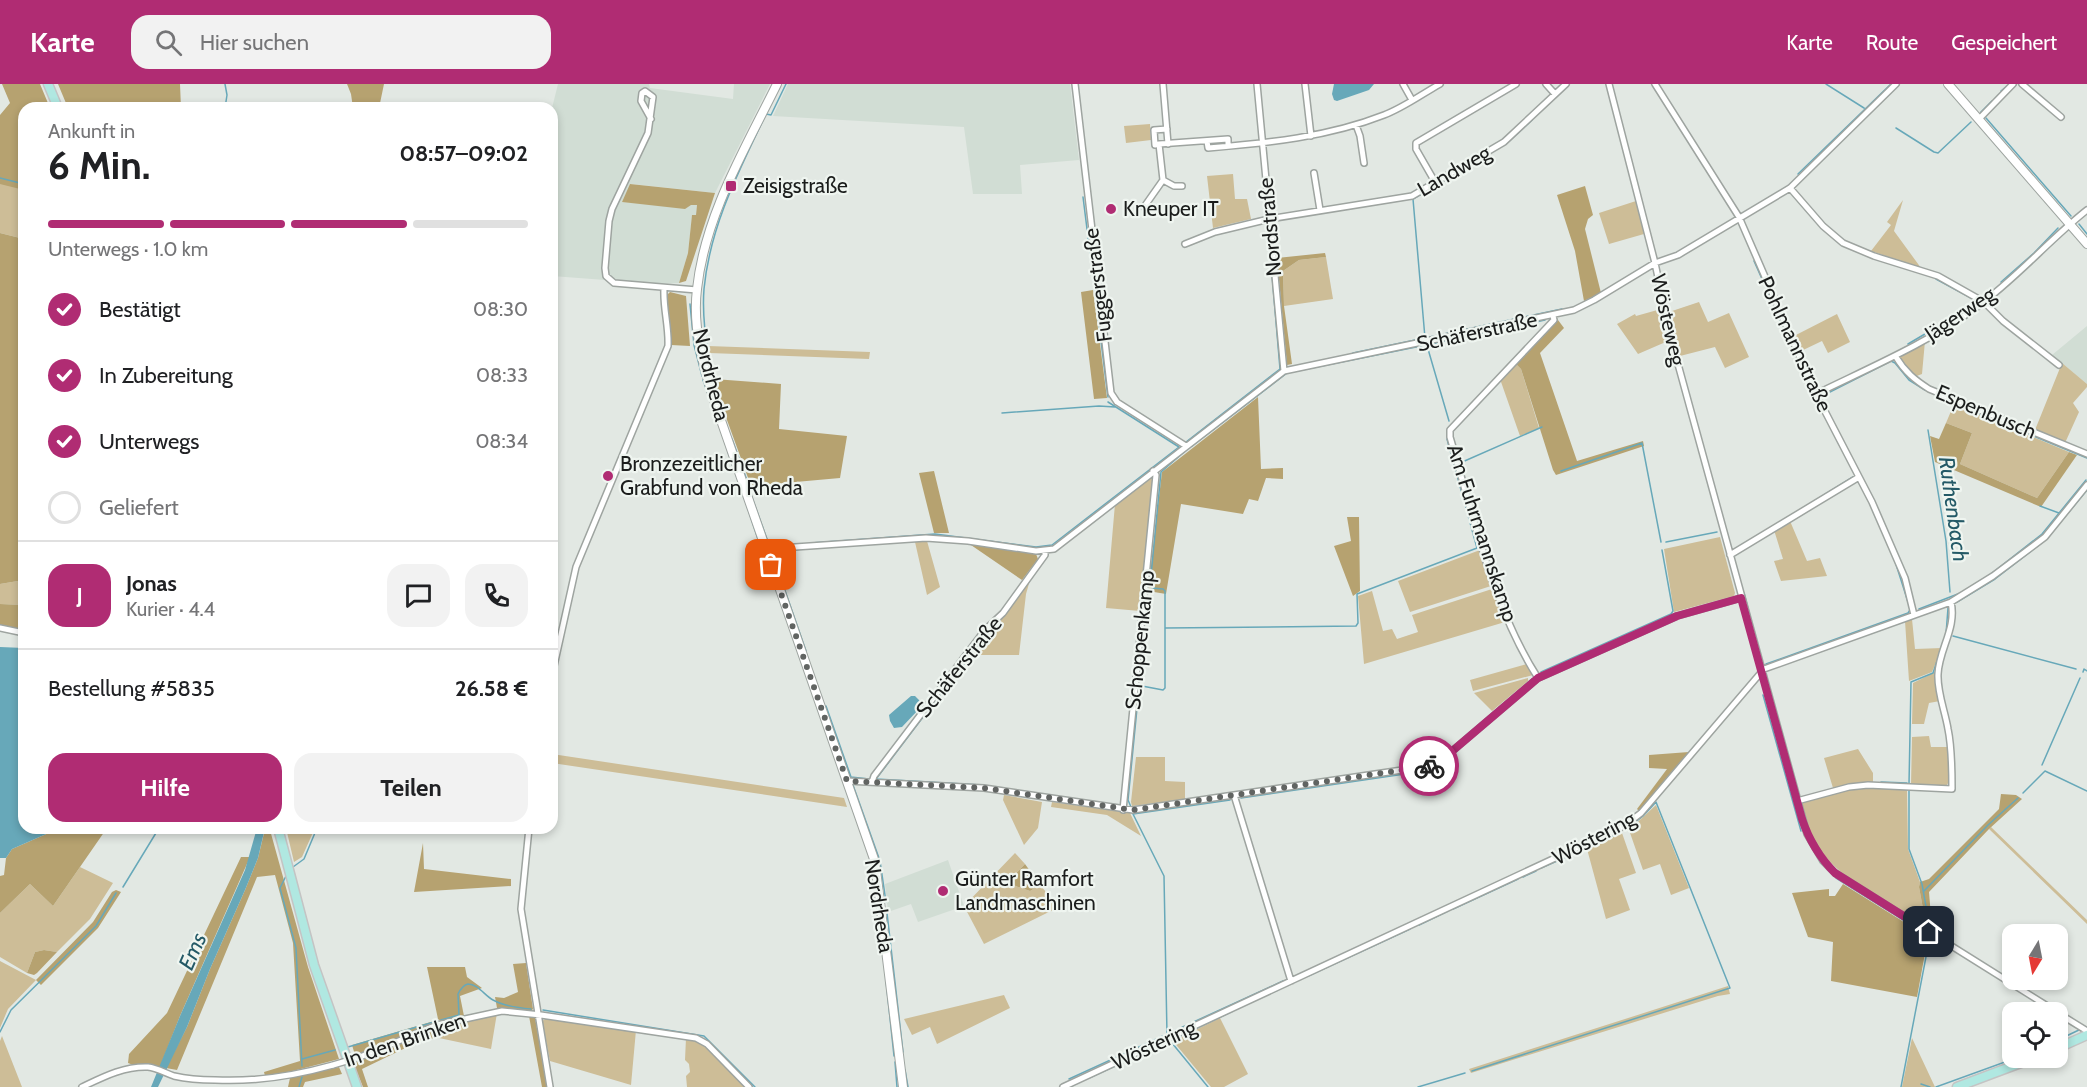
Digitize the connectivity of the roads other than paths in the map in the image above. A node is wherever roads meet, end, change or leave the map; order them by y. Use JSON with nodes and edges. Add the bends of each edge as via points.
{"nodes":[{"id":1,"x":48,"y":84,"type":"edge"},
{"id":2,"x":777,"y":84,"type":"edge"},
{"id":3,"x":1075,"y":84,"type":"edge"},
{"id":4,"x":1163,"y":84,"type":"edge"},
{"id":5,"x":1257,"y":84,"type":"edge"},
{"id":6,"x":1305,"y":84,"type":"edge"},
{"id":7,"x":1403,"y":84,"type":"edge"},
{"id":8,"x":1440,"y":84,"type":"edge"},
{"id":9,"x":1516,"y":84,"type":"edge"},
{"id":10,"x":1546,"y":84,"type":"edge"},
{"id":11,"x":1566,"y":84,"type":"edge"},
{"id":12,"x":1610,"y":84,"type":"edge"},
{"id":13,"x":1655,"y":84,"type":"edge"},
{"id":14,"x":1896,"y":84,"type":"edge"},
{"id":15,"x":1948,"y":84,"type":"edge"},
{"id":16,"x":2013,"y":84,"type":"edge"},
{"id":17,"x":2022,"y":84,"type":"edge"},
{"id":18,"x":1555,"y":94,"type":"junction"},
{"id":19,"x":1413,"y":100,"type":"junction"},
{"id":20,"x":56,"y":102,"type":"edge"},
{"id":21,"x":2061,"y":117,"type":"dead end"},
{"id":22,"x":1979,"y":119,"type":"junction"},
{"id":23,"x":651,"y":120,"type":"junction"},
{"id":24,"x":1356,"y":125,"type":"junction"},
{"id":25,"x":1167,"y":129,"type":"junction"},
{"id":26,"x":1311,"y":136,"type":"junction"},
{"id":27,"x":1263,"y":143,"type":"junction"},
{"id":28,"x":1160,"y":144,"type":"junction"},
{"id":29,"x":1168,"y":144,"type":"junction"},
{"id":30,"x":1364,"y":163,"type":"dead end"},
{"id":31,"x":1314,"y":173,"type":"dead end"},
{"id":32,"x":1163,"y":180,"type":"junction"},
{"id":33,"x":1435,"y":182,"type":"junction"},
{"id":34,"x":1182,"y":186,"type":"dead end"},
{"id":35,"x":1790,"y":188,"type":"junction"},
{"id":36,"x":1144,"y":207,"type":"dead end"},
{"id":37,"x":1320,"y":210,"type":"junction"},
{"id":38,"x":2087,"y":210,"type":"edge"},
{"id":39,"x":1739,"y":217,"type":"junction"},
{"id":40,"x":1269,"y":219,"type":"junction"},
{"id":41,"x":2070,"y":224,"type":"junction"},
{"id":42,"x":1185,"y":244,"type":"dead end"},
{"id":43,"x":2087,"y":244,"type":"edge"},
{"id":44,"x":1655,"y":263,"type":"junction"},
{"id":45,"x":664,"y":289,"type":"junction"},
{"id":46,"x":697,"y":290,"type":"junction"},
{"id":47,"x":1984,"y":302,"type":"junction"},
{"id":48,"x":1553,"y":316,"type":"junction"},
{"id":49,"x":1896,"y":357,"type":"junction"},
{"id":50,"x":2060,"y":364,"type":"dead end"},
{"id":51,"x":1284,"y":371,"type":"junction"},
{"id":52,"x":1816,"y":394,"type":"junction"},
{"id":53,"x":1186,"y":446,"type":"junction"},
{"id":54,"x":2087,"y":454,"type":"edge"},
{"id":55,"x":1153,"y":471,"type":"junction"},
{"id":56,"x":1859,"y":477,"type":"junction"},
{"id":57,"x":2087,"y":485,"type":"edge"},
{"id":58,"x":766,"y":549,"type":"junction"},
{"id":59,"x":1045,"y":551,"type":"junction"},
{"id":60,"x":1730,"y":555,"type":"junction"},
{"id":61,"x":1741,"y":598,"type":"junction"},
{"id":62,"x":1951,"y":602,"type":"junction"},
{"id":63,"x":1914,"y":615,"type":"junction"},
{"id":64,"x":0,"y":628,"type":"edge"},
{"id":65,"x":18,"y":632,"type":"edge"},
{"id":66,"x":558,"y":648,"type":"edge"},
{"id":67,"x":1761,"y":673,"type":"junction"},
{"id":68,"x":1538,"y":678,"type":"junction"},
{"id":69,"x":847,"y":781,"type":"junction"},
{"id":70,"x":872,"y":782,"type":"junction"},
{"id":71,"x":1234,"y":795,"type":"junction"},
{"id":72,"x":1797,"y":801,"type":"junction"},
{"id":73,"x":1123,"y":810,"type":"junction"},
{"id":74,"x":279,"y":834,"type":"edge"},
{"id":75,"x":528,"y":834,"type":"edge"},
{"id":76,"x":1291,"y":981,"type":"junction"},
{"id":77,"x":2040,"y":1002,"type":"edge"},
{"id":78,"x":537,"y":1015,"type":"junction"},
{"id":79,"x":2068,"y":1019,"type":"edge"},
{"id":80,"x":2087,"y":1033,"type":"edge"},
{"id":81,"x":2068,"y":1043,"type":"edge"},
{"id":82,"x":2007,"y":1068,"type":"edge"},
{"id":83,"x":82,"y":1087,"type":"edge"},
{"id":84,"x":357,"y":1087,"type":"edge"},
{"id":85,"x":550,"y":1087,"type":"edge"},
{"id":86,"x":749,"y":1087,"type":"edge"},
{"id":87,"x":903,"y":1087,"type":"edge"},
{"id":88,"x":1063,"y":1087,"type":"edge"},
{"id":89,"x":1957,"y":1087,"type":"edge"}],
"edges":[{"from":1,"to":20,"type":"main road"},
{"from":2,"to":46,"type":"main road","name":"Nordrheda","via":[[720,201]]},
{"from":3,"to":53,"type":"street","name":"Fuggerstraße","via":[[1111,393],[1117,402]]},
{"from":4,"to":25,"type":"street"},
{"from":5,"to":27,"type":"street","name":"Nordstraße"},
{"from":6,"to":26,"type":"street"},
{"from":7,"to":19,"type":"street"},
{"from":8,"to":19,"type":"street"},
{"from":9,"to":33,"type":"street","via":[[1416,143]]},
{"from":10,"to":18,"type":"street"},
{"from":11,"to":18,"type":"street","name":"Landweg"},
{"from":12,"to":44,"type":"street","name":"Wösteweg"},
{"from":13,"to":39,"type":"street","name":"Pohlmannstraße"},
{"from":14,"to":35,"type":"street","name":"Schäferstraße"},
{"from":15,"to":22,"type":"main road"},
{"from":16,"to":22,"type":"street"},
{"from":17,"to":21,"type":"street"},
{"from":18,"to":33,"type":"street","name":"Landweg","via":[[1504,142]]},
{"from":19,"to":24,"type":"street"},
{"from":22,"to":41,"type":"main road"},
{"from":23,"to":23,"type":"street","via":[[653,97],[645,91],[641,101]]},
{"from":23,"to":45,"type":"street","via":[[639,155],[612,209],[605,268],[606,276],[614,283]]},
{"from":24,"to":26,"type":"street"},
{"from":24,"to":30,"type":"street"},
{"from":25,"to":28,"type":"street","via":[[1154,130],[1155,145]]},
{"from":25,"to":29,"type":"street"},
{"from":26,"to":27,"type":"street"},
{"from":27,"to":29,"type":"street","via":[[1208,148],[1208,141]]},
{"from":27,"to":40,"type":"street","name":"Nordstraße"},
{"from":28,"to":29,"type":"street"},
{"from":28,"to":32,"type":"street"},
{"from":31,"to":37,"type":"street"},
{"from":32,"to":34,"type":"street"},
{"from":32,"to":36,"type":"street"},
{"from":33,"to":37,"type":"street","name":"Landweg","via":[[1412,196]]},
{"from":35,"to":39,"type":"street","name":"Schäferstraße"},
{"from":35,"to":47,"type":"street","via":[[1822,226],[1843,243],[1938,276]]},
{"from":37,"to":40,"type":"street","name":"Landweg"},
{"from":38,"to":41,"type":"street","name":"Jägerweg"},
{"from":39,"to":44,"type":"street","name":"Schäferstraße","via":[[1678,255]]},
{"from":39,"to":52,"type":"street","name":"Pohlmannstraße"},
{"from":40,"to":42,"type":"street","name":"Landweg"},
{"from":40,"to":51,"type":"street","name":"Nordstraße"},
{"from":41,"to":43,"type":"main road"},
{"from":41,"to":47,"type":"street","name":"Jägerweg"},
{"from":44,"to":48,"type":"street","name":"Schäferstraße","via":[[1594,300]]},
{"from":44,"to":60,"type":"street","name":"Wösteweg","via":[[1670,335]]},
{"from":45,"to":46,"type":"street"},
{"from":45,"to":66,"type":"street","via":[[668,346],[576,567]]},
{"from":46,"to":58,"type":"main road","name":"Nordrheda","via":[[699,338],[707,376]]},
{"from":47,"to":49,"type":"street","name":"Jägerweg"},
{"from":47,"to":50,"type":"street"},
{"from":48,"to":51,"type":"street","name":"Schäferstraße"},
{"from":48,"to":68,"type":"street","name":"Am Fuhrmannskamp","via":[[1554,320],[1450,430],[1495,586]]},
{"from":49,"to":52,"type":"street","name":"Jägerweg"},
{"from":49,"to":54,"type":"street","name":"Espenbusch","via":[[1914,380],[1929,389]]},
{"from":51,"to":53,"type":"street","name":"Schäferstraße"},
{"from":52,"to":56,"type":"street","name":"Pohlmannstraße"},
{"from":53,"to":55,"type":"street","name":"Schäferstraße"},
{"from":55,"to":59,"type":"street","name":"Schäferstraße","via":[[1054,549]]},
{"from":55,"to":73,"type":"street","name":"Schoppenkamp","via":[[1156,475]]},
{"from":56,"to":60,"type":"street"},
{"from":56,"to":63,"type":"street","name":"Pohlmannstraße","via":[[1905,578]]},
{"from":57,"to":62,"type":"street","name":"Wöstering","via":[[2045,537]]},
{"from":58,"to":59,"type":"street","via":[[926,538]]},
{"from":58,"to":69,"type":"main road","name":"Nordrheda"},
{"from":59,"to":70,"type":"street","name":"Schäferstraße","via":[[1003,613],[985,630]]},
{"from":60,"to":61,"type":"street","name":"Wösteweg"},
{"from":61,"to":67,"type":"street","name":"Wösteweg"},
{"from":61,"to":68,"type":"street","via":[[1677,616]]},
{"from":62,"to":63,"type":"street","name":"Wöstering"},
{"from":62,"to":72,"type":"street","via":[[1948,639],[1937,678],[1949,732],[1952,789],[1868,785]]},
{"from":63,"to":67,"type":"street","name":"Wöstering"},
{"from":64,"to":65,"type":"street"},
{"from":67,"to":72,"type":"street","name":"Wösteweg"},
{"from":67,"to":76,"type":"street","name":"Wöstering","via":[[1641,813],[1624,826]]},
{"from":68,"to":71,"type":"street","via":[[1437,764]]},
{"from":69,"to":70,"type":"street"},
{"from":69,"to":87,"type":"main road","name":"Nordrheda","via":[[877,872]]},
{"from":70,"to":73,"type":"street","via":[[984,788]]},
{"from":71,"to":73,"type":"street"},
{"from":71,"to":76,"type":"street"},
{"from":72,"to":77,"type":"street","name":"Wösteweg","via":[[1809,837],[1835,873]]},
{"from":74,"to":84,"type":"main road","via":[[314,965]]},
{"from":75,"to":78,"type":"street","via":[[521,909]]},
{"from":76,"to":88,"type":"street","name":"Wöstering"},
{"from":78,"to":83,"type":"street","name":"In den Brinken","bridge":true,"via":[[492,1012],[437,1025],[360,1057],[285,1076],[237,1081],[186,1078],[141,1067],[125,1069]]},
{"from":78,"to":85,"type":"street"},
{"from":78,"to":86,"type":"street","name":"In den Brinken","via":[[696,1038],[707,1044]]},
{"from":79,"to":80,"type":"street","name":"Wösteweg"},
{"from":80,"to":81,"type":"main road"},
{"from":82,"to":89,"type":"main road"}]}
